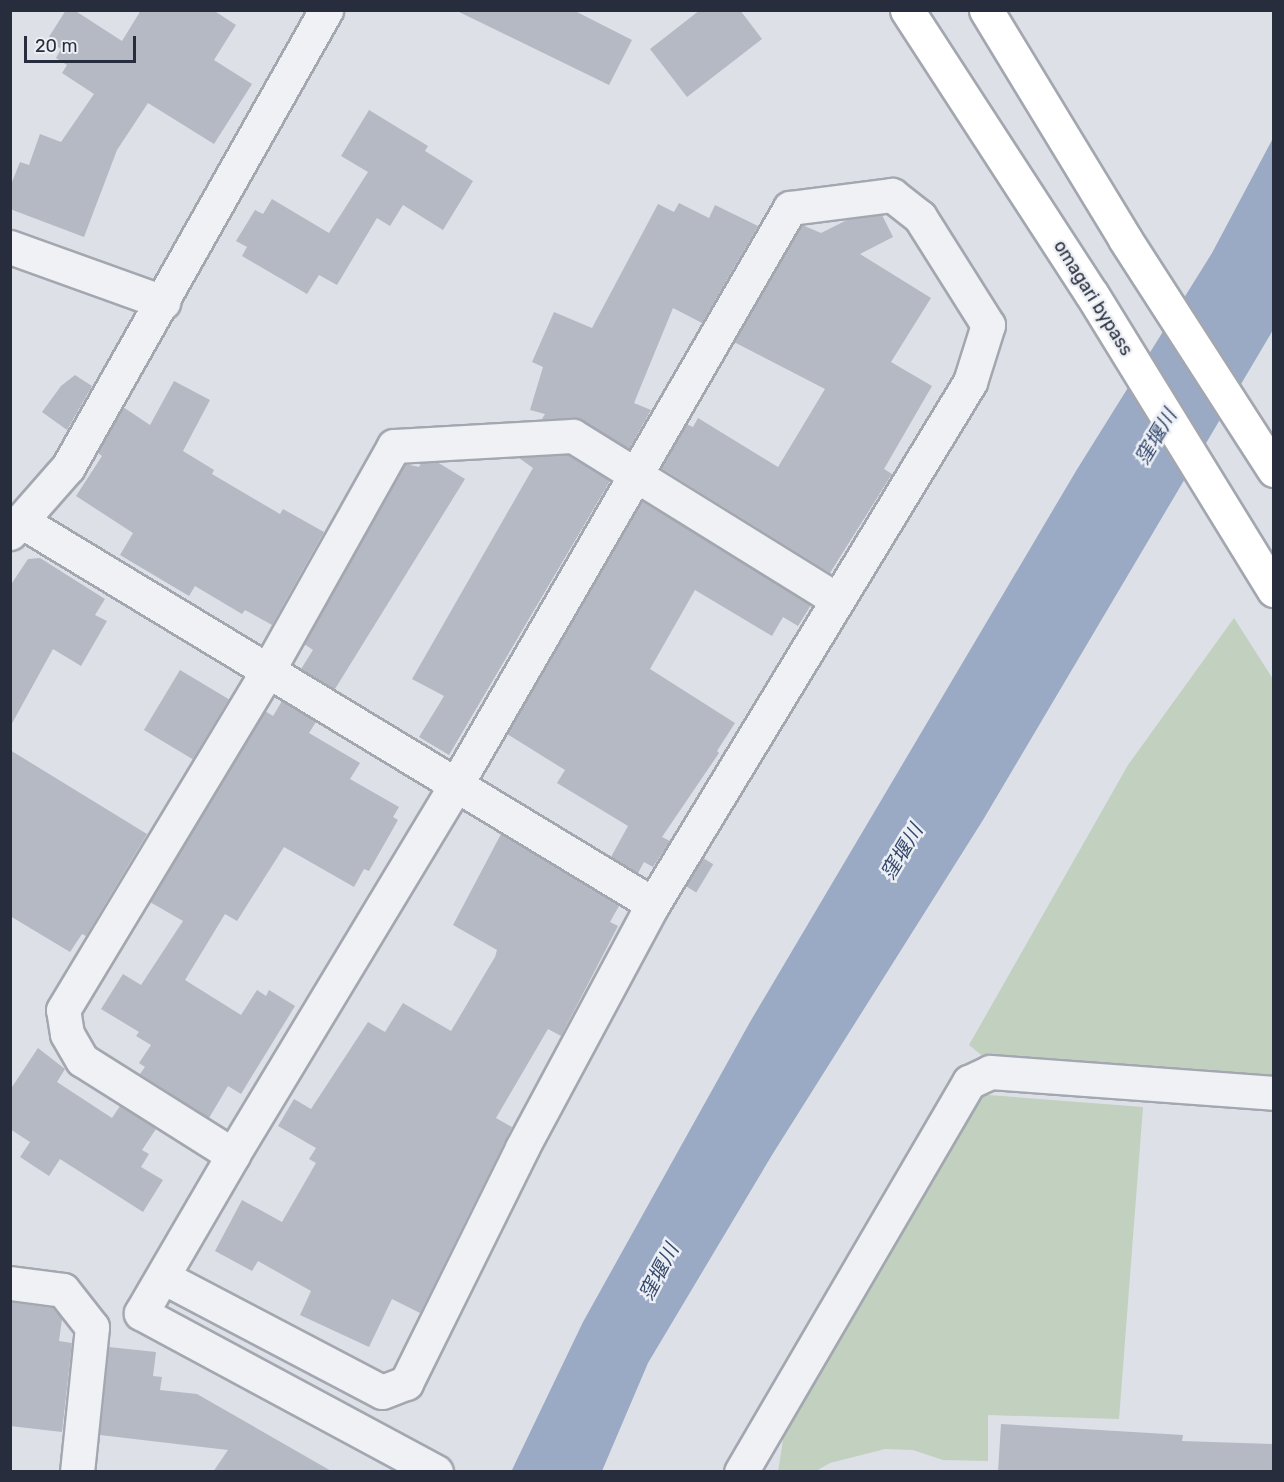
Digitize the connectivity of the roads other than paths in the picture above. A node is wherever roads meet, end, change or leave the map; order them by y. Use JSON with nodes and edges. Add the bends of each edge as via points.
{"nodes":[{"id":1,"x":326,"y":10,"type":"edge"},
{"id":2,"x":908,"y":10,"type":"edge"},
{"id":3,"x":986,"y":10,"type":"edge"},
{"id":4,"x":10,"y":247,"type":"edge"},
{"id":5,"x":164,"y":302,"type":"junction"},
{"id":6,"x":1274,"y":470,"type":"edge"},
{"id":7,"x":633,"y":473,"type":"junction"},
{"id":8,"x":16,"y":527,"type":"edge"},
{"id":9,"x":1267,"y":580,"type":"edge"},
{"id":10,"x":836,"y":600,"type":"junction"},
{"id":11,"x":267,"y":672,"type":"junction"},
{"id":12,"x":457,"y":783,"type":"junction"},
{"id":13,"x":653,"y":904,"type":"junction"},
{"id":14,"x":1274,"y":1093,"type":"edge"},
{"id":15,"x":233,"y":1155,"type":"junction"},
{"id":16,"x":162,"y":1276,"type":"junction"},
{"id":17,"x":10,"y":1283,"type":"edge"},
{"id":18,"x":141,"y":1313,"type":"junction"},
{"id":19,"x":92,"y":1327,"type":"junction"},
{"id":20,"x":436,"y":1471,"type":"edge"},
{"id":21,"x":77,"y":1472,"type":"edge"},
{"id":22,"x":741,"y":1472,"type":"edge"}],
"edges":[{"from":1,"to":5,"type":"street"},
{"from":2,"to":9,"type":"highway","name":"omagari bypass","via":[[1091,293]]},
{"from":3,"to":6,"type":"highway","via":[[1125,239]]},
{"from":4,"to":5,"type":"street"},
{"from":5,"to":8,"type":"street","via":[[68,468]]},
{"from":7,"to":10,"type":"street"},
{"from":7,"to":10,"type":"street","via":[[790,208],[892,195],[920,217],[988,326],[970,382]]},
{"from":7,"to":11,"type":"street","via":[[573,436],[394,446]]},
{"from":7,"to":12,"type":"street"},
{"from":8,"to":11,"type":"street"},
{"from":10,"to":13,"type":"street"},
{"from":11,"to":12,"type":"street"},
{"from":11,"to":15,"type":"street","via":[[63,1010],[66,1035],[82,1060]]},
{"from":12,"to":13,"type":"street"},
{"from":12,"to":15,"type":"street"},
{"from":13,"to":16,"type":"street","via":[[522,1148],[406,1383],[382,1392]]},
{"from":14,"to":22,"type":"street","via":[[990,1072],[969,1082]]},
{"from":15,"to":16,"type":"street"},
{"from":16,"to":18,"type":"street"},
{"from":17,"to":19,"type":"street","via":[[63,1290]]},
{"from":18,"to":19,"type":"street","via":[[117,1324]]},
{"from":18,"to":20,"type":"street"},
{"from":19,"to":21,"type":"street"}]}
